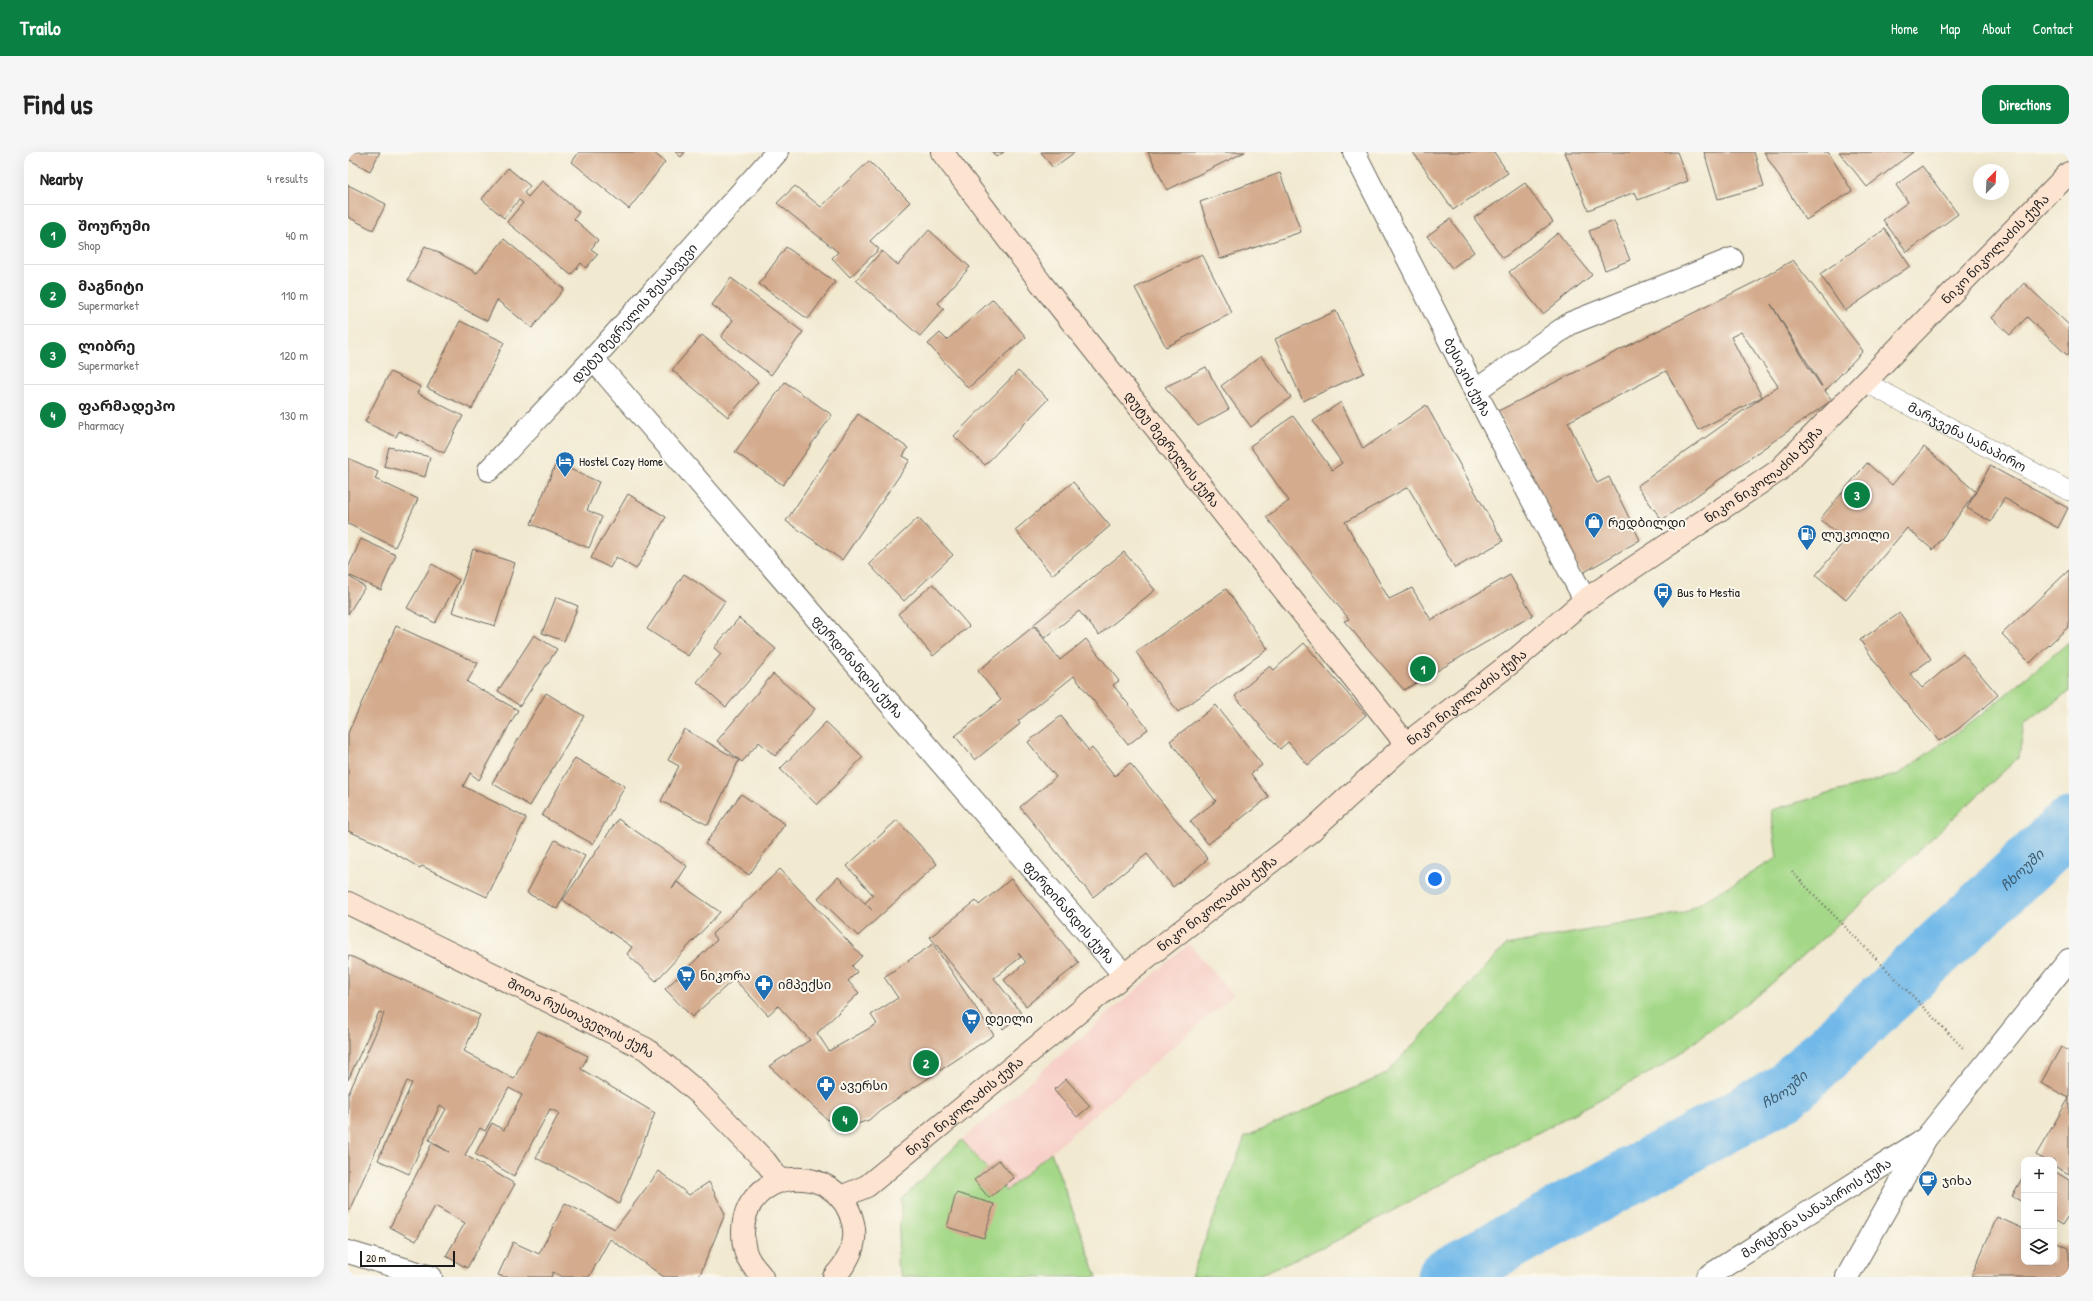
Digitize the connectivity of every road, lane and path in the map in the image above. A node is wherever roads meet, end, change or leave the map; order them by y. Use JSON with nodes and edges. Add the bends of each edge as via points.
{"nodes":[{"id":1,"x":777,"y":152,"type":"edge"},
{"id":2,"x":942,"y":152,"type":"edge"},
{"id":3,"x":1354,"y":152,"type":"edge"},
{"id":4,"x":2069,"y":172,"type":"edge"},
{"id":5,"x":1732,"y":259,"type":"dead end"},
{"id":6,"x":593,"y":359,"type":"junction"},
{"id":7,"x":1865,"y":382,"type":"junction"},
{"id":8,"x":1475,"y":391,"type":"junction"},
{"id":9,"x":489,"y":470,"type":"dead end"},
{"id":10,"x":2069,"y":491,"type":"edge"},
{"id":11,"x":1585,"y":600,"type":"junction"},
{"id":12,"x":1406,"y":744,"type":"junction"},
{"id":13,"x":1792,"y":872,"type":"dead end"},
{"id":14,"x":348,"y":903,"type":"edge"},
{"id":15,"x":2069,"y":960,"type":"edge"},
{"id":16,"x":1124,"y":975,"type":"junction"},
{"id":17,"x":1981,"y":1068,"type":"junction"},
{"id":18,"x":1926,"y":1138,"type":"junction"},
{"id":19,"x":780,"y":1181,"type":"junction"},
{"id":20,"x":841,"y":1197,"type":"junction"},
{"id":21,"x":348,"y":1252,"type":"edge"},
{"id":22,"x":840,"y":1273,"type":"edge"},
{"id":23,"x":432,"y":1277,"type":"edge"},
{"id":24,"x":762,"y":1277,"type":"edge"},
{"id":25,"x":1707,"y":1277,"type":"edge"},
{"id":26,"x":1847,"y":1277,"type":"edge"}],
"edges":[{"from":1,"to":6,"type":"street","name":"დუტუ მეგრელის შესახვევი"},
{"from":2,"to":12,"type":"street","name":"დუტუ მეგრელის ქუჩა","via":[[1046,289]]},
{"from":3,"to":8,"type":"street","name":"ბესიკის ქუჩა"},
{"from":4,"to":7,"type":"street","name":"ნიკო ნიკოლაძის ქუჩა"},
{"from":5,"to":8,"type":"street","via":[[1570,323]]},
{"from":6,"to":9,"type":"street","name":"დუტუ მეგრელის შესახვევი"},
{"from":6,"to":16,"type":"street","name":"ფერდინანდის ქუჩა"},
{"from":7,"to":10,"type":"lane","name":"მარჯვენა სანაპირო"},
{"from":7,"to":11,"type":"street","name":"ნიკო ნიკოლაძის ქუჩა","via":[[1778,471]]},
{"from":8,"to":11,"type":"street","name":"ბესიკის ქუჩა"},
{"from":11,"to":12,"type":"street","name":"ნიკო ნიკოლაძის ქუჩა","via":[[1516,659]]},
{"from":12,"to":16,"type":"street","name":"ნიკო ნიკოლაძის ქუჩა","via":[[1311,831]]},
{"from":13,"to":17,"type":"path"},
{"from":14,"to":19,"type":"street","name":"შოთა რუსთაველის ქუჩა","via":[[646,1049],[702,1095],[765,1161]]},
{"from":15,"to":17,"type":"street","name":"მარცხენა სანაპიროს ქუჩა"},
{"from":16,"to":20,"type":"street","name":"ნიკო ნიკოლაძის ქუჩა","via":[[867,1186]]},
{"from":17,"to":18,"type":"street","name":"მარცხენა სანაპიროს ქუჩა"},
{"from":18,"to":25,"type":"street","name":"მარცხენა სანაპიროს ქუჩა"},
{"from":18,"to":26,"type":"street","name":"მარცხენა სანაპიროს ქუჩა"},
{"from":19,"to":20,"type":"street","via":[[796,1178],[812,1180],[828,1186]]},
{"from":19,"to":24,"type":"street","via":[[763,1190],[750,1206],[743,1224],[743,1244],[750,1262]]},
{"from":20,"to":22,"type":"street","via":[[851,1212],[855,1230],[853,1249]]},
{"from":21,"to":23,"type":"street"}]}
